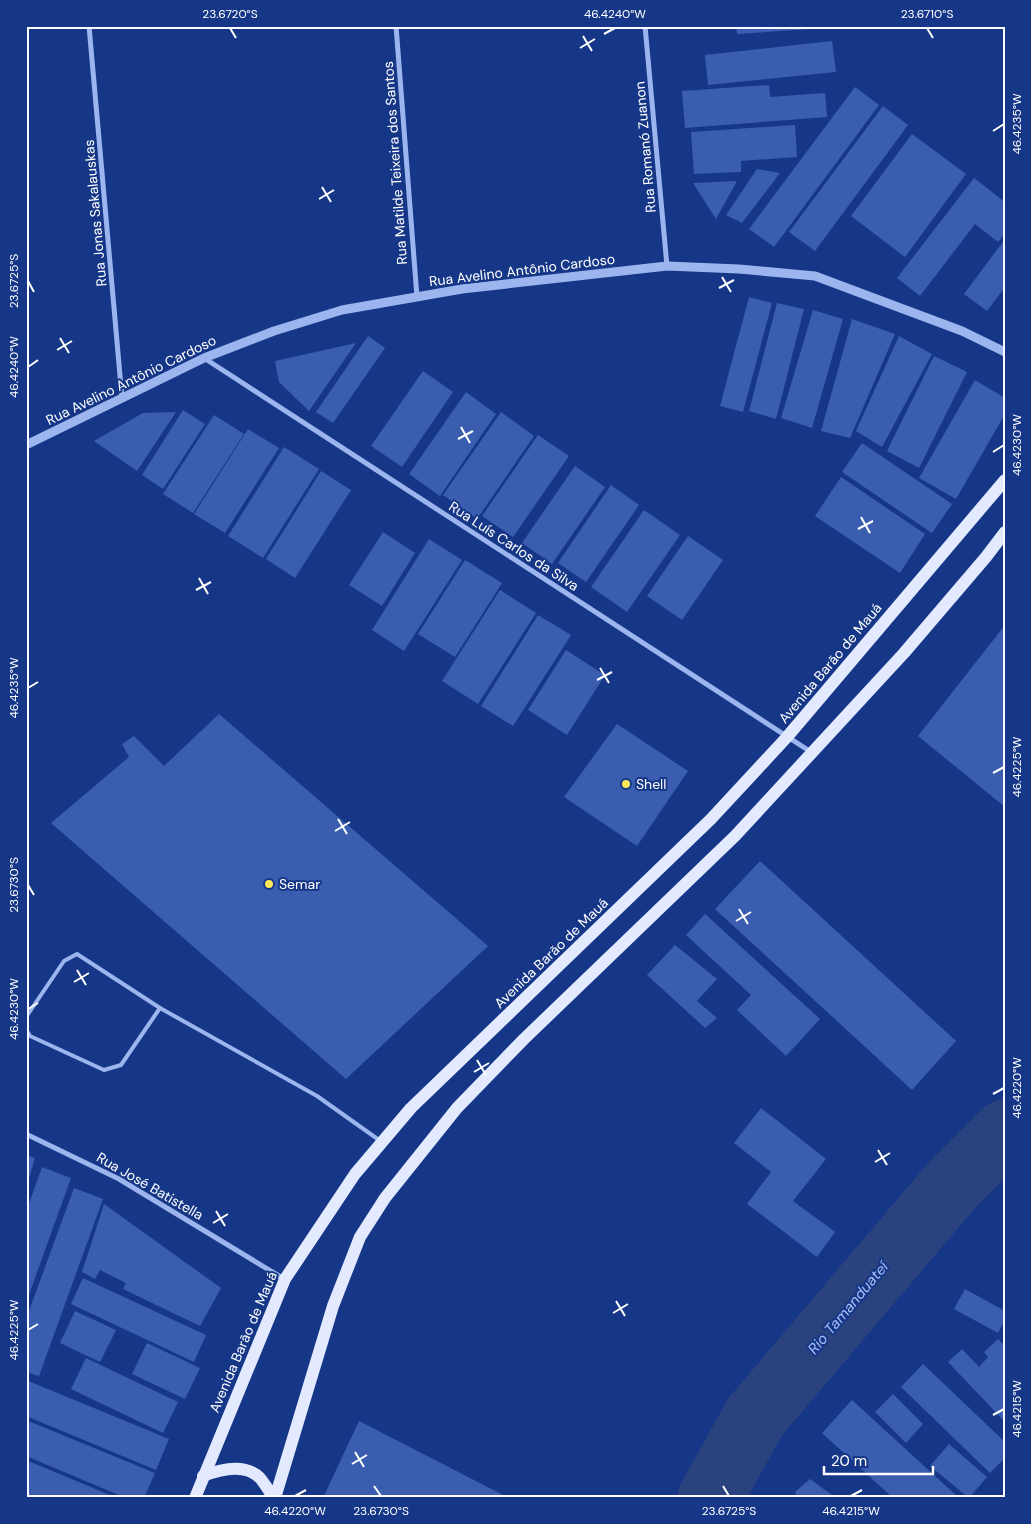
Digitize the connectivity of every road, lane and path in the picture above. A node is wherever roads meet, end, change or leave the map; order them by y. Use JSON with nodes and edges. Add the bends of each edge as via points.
{"nodes":[{"id":1,"x":89,"y":26,"type":"edge"},
{"id":2,"x":396,"y":26,"type":"edge"},
{"id":3,"x":645,"y":26,"type":"edge"},
{"id":4,"x":667,"y":266,"type":"junction"},
{"id":5,"x":417,"y":298,"type":"junction"},
{"id":6,"x":1005,"y":352,"type":"edge"},
{"id":7,"x":204,"y":358,"type":"junction"},
{"id":8,"x":122,"y":398,"type":"junction"},
{"id":9,"x":26,"y":445,"type":"edge"},
{"id":10,"x":1005,"y":480,"type":"edge"},
{"id":11,"x":1005,"y":532,"type":"edge"},
{"id":12,"x":787,"y":737,"type":"junction"},
{"id":13,"x":812,"y":753,"type":"junction"},
{"id":14,"x":160,"y":1008,"type":"junction"},
{"id":15,"x":26,"y":1017,"type":"edge"},
{"id":16,"x":26,"y":1028,"type":"edge"},
{"id":17,"x":26,"y":1134,"type":"edge"},
{"id":18,"x":382,"y":1143,"type":"junction"},
{"id":19,"x":285,"y":1279,"type":"junction"},
{"id":20,"x":204,"y":1476,"type":"junction"},
{"id":21,"x":194,"y":1498,"type":"edge"},
{"id":22,"x":275,"y":1498,"type":"edge"}],
"edges":[{"from":1,"to":8,"type":"street","name":"Rua Jonas Sakalauskas"},
{"from":2,"to":5,"type":"street","name":"Rua Matilde Teixeira dos Santos"},
{"from":3,"to":4,"type":"street","name":"Rua Romanó Zuanon"},
{"from":4,"to":5,"type":"street","name":"Rua Avelino Antônio Cardoso","via":[[462,289]]},
{"from":4,"to":6,"type":"street","name":"Rua Avelino Antônio Cardoso","via":[[815,276],[962,331]]},
{"from":5,"to":7,"type":"street","name":"Rua Avelino Antônio Cardoso","via":[[342,310],[274,331]]},
{"from":7,"to":8,"type":"street","name":"Rua Avelino Antônio Cardoso"},
{"from":7,"to":12,"type":"street","name":"Rua Luís Carlos da Silva"},
{"from":8,"to":9,"type":"street","name":"Rua Avelino Antônio Cardoso"},
{"from":10,"to":12,"type":"main road","name":"Avenida Barão de Mauá"},
{"from":11,"to":13,"type":"main road","via":[[904,653]]},
{"from":12,"to":13,"type":"street","name":"Rua Luís Carlos da Silva"},
{"from":12,"to":18,"type":"main road","name":"Avenida Barão de Mauá","via":[[711,819],[412,1108]]},
{"from":13,"to":22,"type":"main road","via":[[735,836],[457,1108],[385,1198],[360,1237],[333,1306]]},
{"from":14,"to":15,"type":"lane","via":[[77,954],[64,961]]},
{"from":14,"to":16,"type":"lane","via":[[121,1065],[104,1070],[30,1036]]},
{"from":14,"to":18,"type":"lane","via":[[317,1096]]},
{"from":17,"to":19,"type":"street","name":"Rua José Batistella","via":[[119,1179]]},
{"from":18,"to":19,"type":"main road","name":"Avenida Barão de Mauá","via":[[355,1174]]},
{"from":19,"to":20,"type":"main road","name":"Avenida Barão de Mauá"},
{"from":20,"to":21,"type":"main road","name":"Avenida Barão de Mauá"},
{"from":20,"to":22,"type":"main road","via":[[225,1469],[248,1471],[259,1477]]}]}
